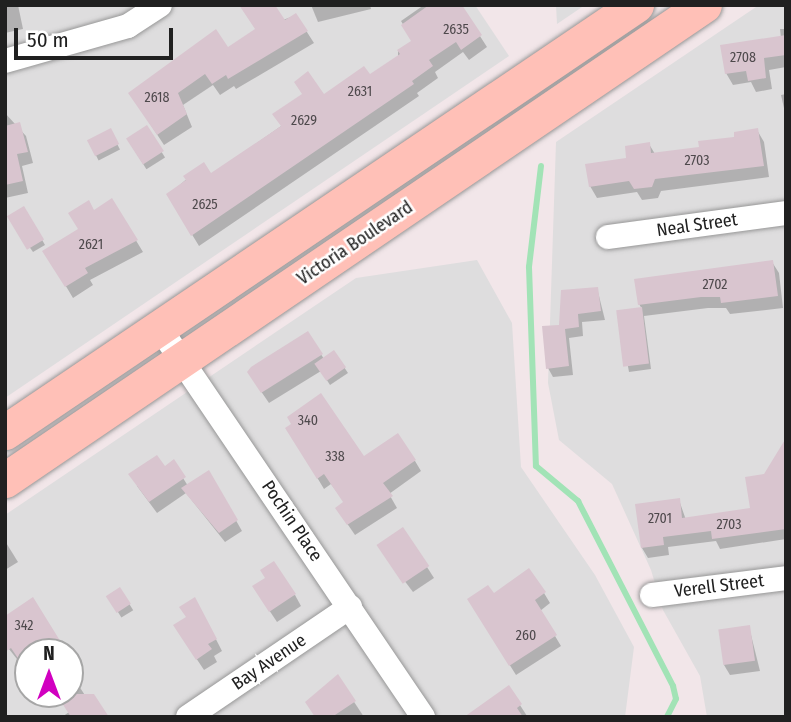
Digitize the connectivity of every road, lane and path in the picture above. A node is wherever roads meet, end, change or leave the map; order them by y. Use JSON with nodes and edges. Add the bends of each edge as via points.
{"nodes":[{"id":1,"x":160,"y":5,"type":"edge"},
{"id":2,"x":636,"y":5,"type":"edge"},
{"id":3,"x":705,"y":5,"type":"edge"},
{"id":4,"x":5,"y":61,"type":"edge"},
{"id":5,"x":786,"y":213,"type":"edge"},
{"id":6,"x":608,"y":237,"type":"dead end"},
{"id":7,"x":159,"y":327,"type":"junction"},
{"id":8,"x":182,"y":360,"type":"junction"},
{"id":9,"x":5,"y":432,"type":"edge"},
{"id":10,"x":5,"y":480,"type":"edge"},
{"id":11,"x":786,"y":578,"type":"edge"},
{"id":12,"x":652,"y":595,"type":"dead end"},
{"id":13,"x":350,"y":607,"type":"junction"},
{"id":14,"x":188,"y":717,"type":"edge"},
{"id":15,"x":423,"y":717,"type":"edge"}],
"edges":[{"from":1,"to":4,"type":"street","via":[[128,26],[72,46]]},
{"from":2,"to":7,"type":"main road"},
{"from":3,"to":8,"type":"main road","name":"Victoria Boulevard"},
{"from":5,"to":6,"type":"street","name":"Neal Street"},
{"from":7,"to":8,"type":"street","name":"Pochin Place"},
{"from":7,"to":9,"type":"main road"},
{"from":8,"to":10,"type":"main road","name":"Victoria Boulevard"},
{"from":8,"to":13,"type":"street","name":"Pochin Place"},
{"from":11,"to":12,"type":"street","name":"Verell Street"},
{"from":13,"to":14,"type":"street","name":"Bay Avenue"},
{"from":13,"to":15,"type":"street","name":"Pochin Place"}]}
